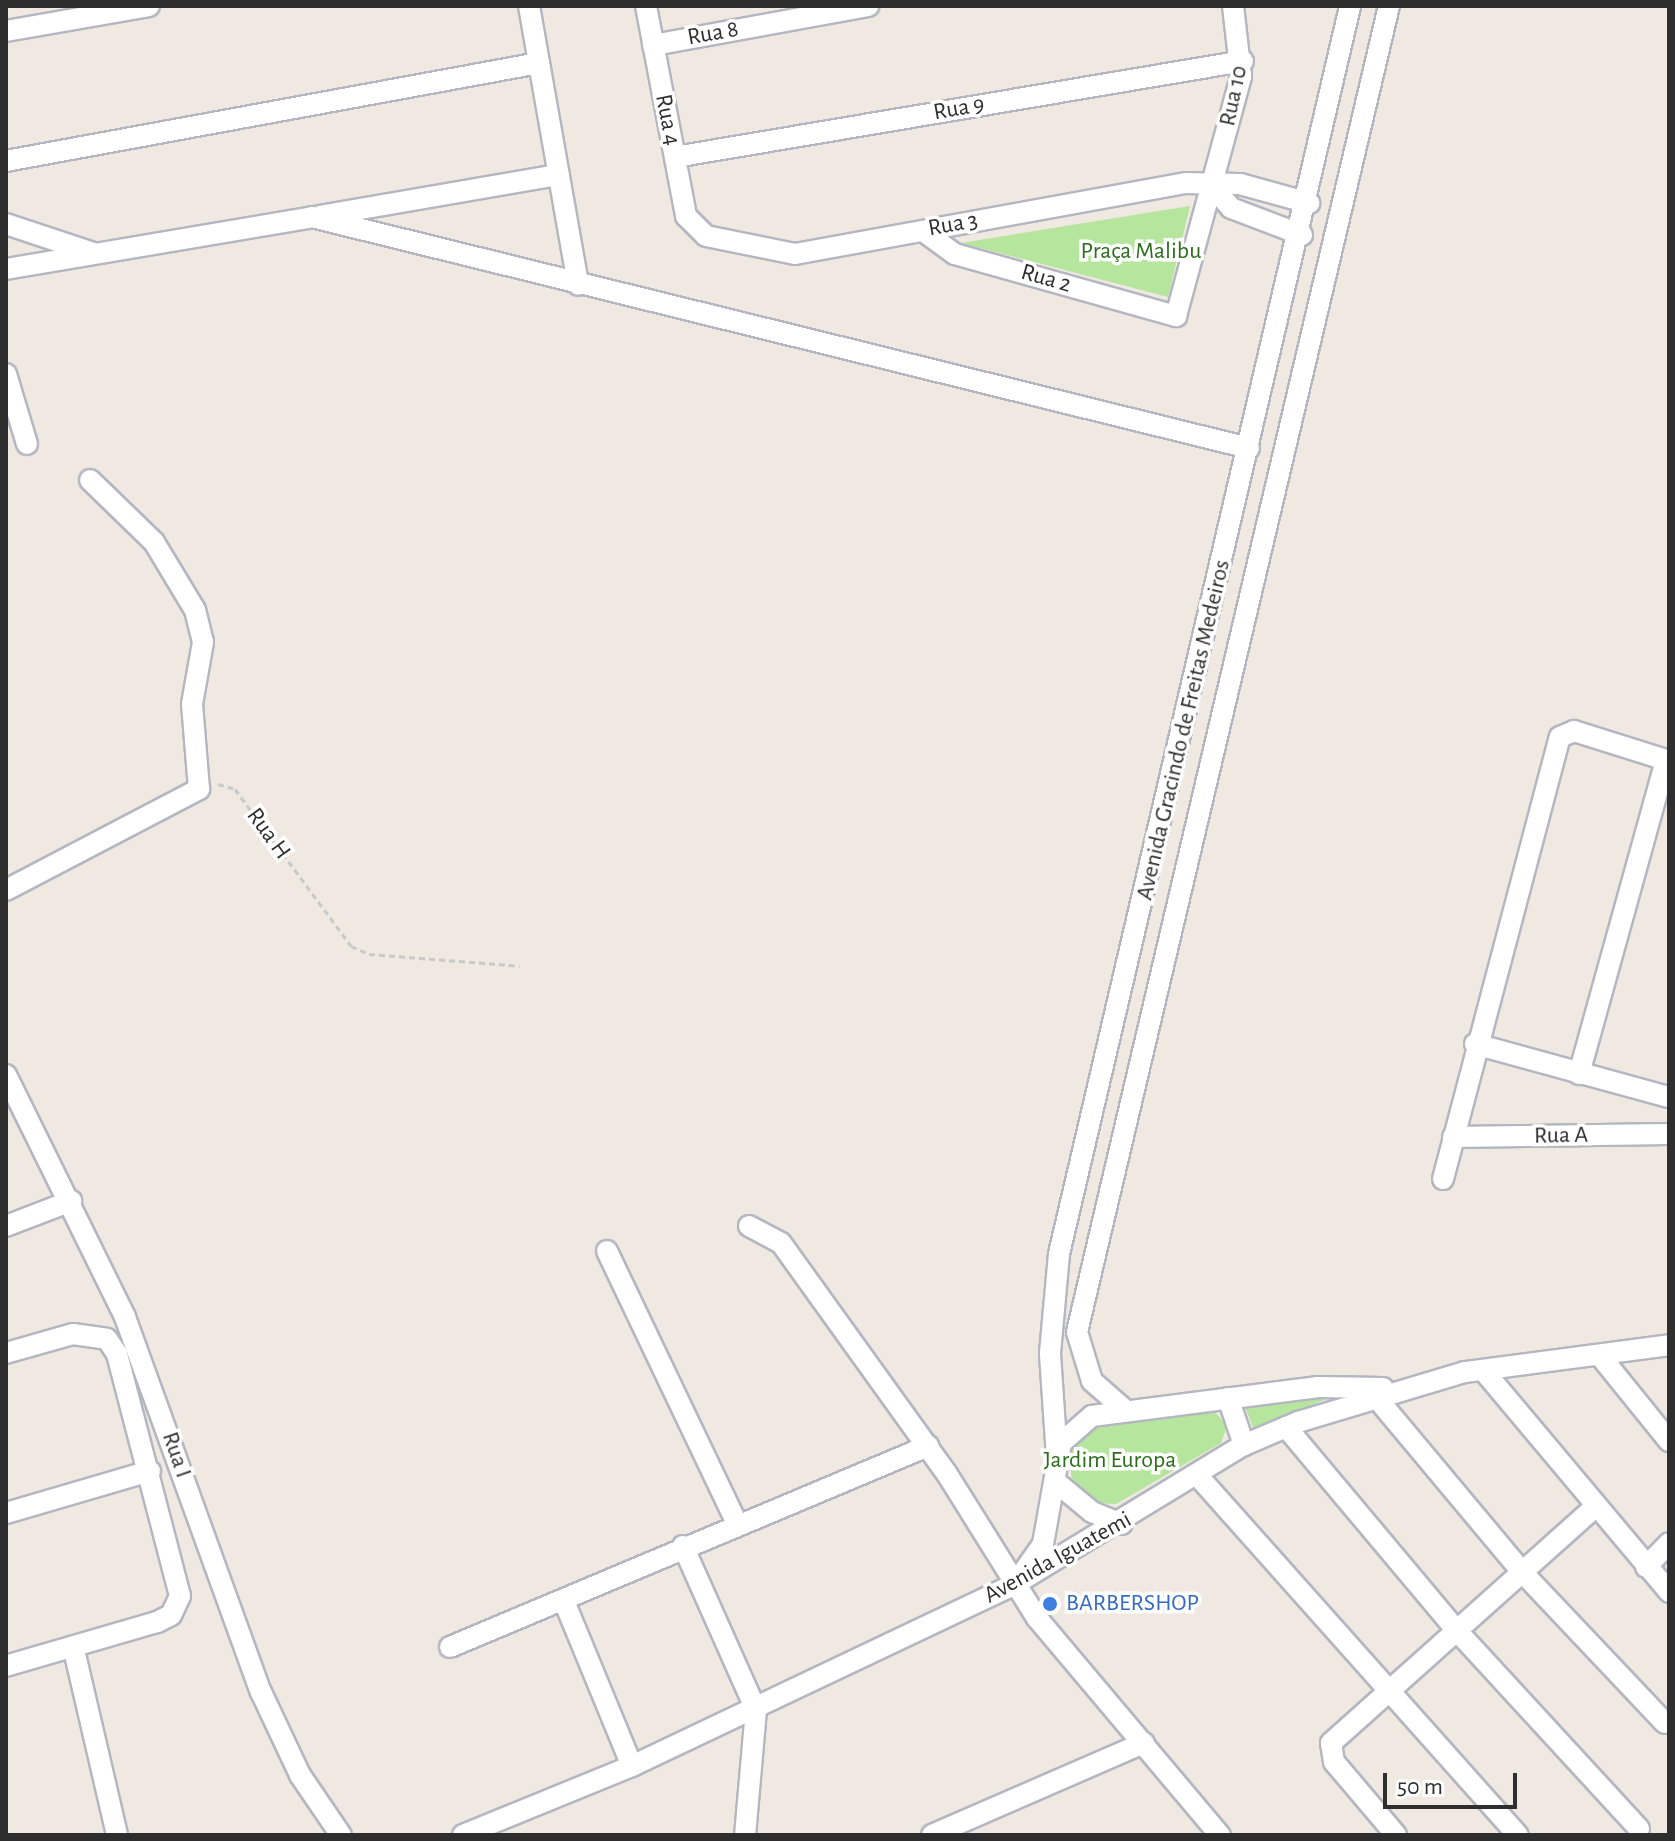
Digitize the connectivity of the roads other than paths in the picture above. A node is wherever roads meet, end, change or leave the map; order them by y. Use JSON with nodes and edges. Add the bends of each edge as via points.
{"nodes":[{"id":1,"x":149,"y":6,"type":"edge"},
{"id":2,"x":529,"y":6,"type":"edge"},
{"id":3,"x":646,"y":6,"type":"edge"},
{"id":4,"x":868,"y":6,"type":"edge"},
{"id":5,"x":1233,"y":6,"type":"edge"},
{"id":6,"x":1350,"y":6,"type":"edge"},
{"id":7,"x":1389,"y":6,"type":"edge"},
{"id":8,"x":6,"y":31,"type":"edge"},
{"id":9,"x":653,"y":45,"type":"junction"},
{"id":10,"x":1243,"y":61,"type":"junction"},
{"id":11,"x":539,"y":63,"type":"junction"},
{"id":12,"x":675,"y":157,"type":"junction"},
{"id":13,"x":6,"y":161,"type":"edge"},
{"id":14,"x":558,"y":175,"type":"junction"},
{"id":15,"x":1212,"y":186,"type":"junction"},
{"id":16,"x":1309,"y":203,"type":"junction"},
{"id":17,"x":312,"y":217,"type":"junction"},
{"id":18,"x":6,"y":224,"type":"edge"},
{"id":19,"x":695,"y":231,"type":"joint"},
{"id":20,"x":923,"y":231,"type":"junction"},
{"id":21,"x":1302,"y":235,"type":"junction"},
{"id":22,"x":96,"y":254,"type":"junction"},
{"id":23,"x":6,"y":269,"type":"edge"},
{"id":24,"x":578,"y":285,"type":"junction"},
{"id":25,"x":1176,"y":316,"type":"joint"},
{"id":26,"x":6,"y":374,"type":"edge"},
{"id":27,"x":27,"y":444,"type":"dead end"},
{"id":28,"x":1249,"y":448,"type":"junction"},
{"id":29,"x":90,"y":480,"type":"dead end"},
{"id":30,"x":1668,"y":761,"type":"edge"},
{"id":31,"x":6,"y":890,"type":"edge"},
{"id":32,"x":1475,"y":1044,"type":"junction"},
{"id":33,"x":1579,"y":1074,"type":"junction"},
{"id":34,"x":6,"y":1075,"type":"edge"},
{"id":35,"x":1669,"y":1097,"type":"edge"},
{"id":36,"x":1669,"y":1134,"type":"edge"},
{"id":37,"x":1453,"y":1137,"type":"junction"},
{"id":38,"x":1443,"y":1179,"type":"dead end"},
{"id":39,"x":71,"y":1201,"type":"junction"},
{"id":40,"x":6,"y":1226,"type":"edge"},
{"id":41,"x":749,"y":1226,"type":"dead end"},
{"id":42,"x":607,"y":1251,"type":"dead end"},
{"id":43,"x":1669,"y":1345,"type":"edge"},
{"id":44,"x":6,"y":1353,"type":"edge"},
{"id":45,"x":1601,"y":1357,"type":"junction"},
{"id":46,"x":1483,"y":1370,"type":"junction"},
{"id":47,"x":1404,"y":1389,"type":"junction"},
{"id":48,"x":1375,"y":1396,"type":"junction"},
{"id":49,"x":1228,"y":1398,"type":"junction"},
{"id":50,"x":1125,"y":1410,"type":"junction"},
{"id":51,"x":1286,"y":1427,"type":"junction"},
{"id":52,"x":1669,"y":1441,"type":"edge"},
{"id":53,"x":1244,"y":1445,"type":"junction"},
{"id":54,"x":928,"y":1446,"type":"junction"},
{"id":55,"x":1057,"y":1457,"type":"junction"},
{"id":56,"x":150,"y":1471,"type":"junction"},
{"id":57,"x":1197,"y":1475,"type":"junction"},
{"id":58,"x":1057,"y":1483,"type":"junction"},
{"id":59,"x":1594,"y":1508,"type":"junction"},
{"id":60,"x":6,"y":1513,"type":"edge"},
{"id":61,"x":736,"y":1522,"type":"junction"},
{"id":62,"x":1122,"y":1524,"type":"junction"},
{"id":63,"x":1669,"y":1543,"type":"edge"},
{"id":64,"x":683,"y":1546,"type":"junction"},
{"id":65,"x":1646,"y":1567,"type":"junction"},
{"id":66,"x":1524,"y":1574,"type":"junction"},
{"id":67,"x":1015,"y":1584,"type":"junction"},
{"id":68,"x":1669,"y":1592,"type":"edge"},
{"id":69,"x":564,"y":1601,"type":"junction"},
{"id":70,"x":1459,"y":1633,"type":"junction"},
{"id":71,"x":450,"y":1647,"type":"dead end"},
{"id":72,"x":74,"y":1650,"type":"junction"},
{"id":73,"x":6,"y":1666,"type":"edge"},
{"id":74,"x":1394,"y":1689,"type":"junction"},
{"id":75,"x":756,"y":1710,"type":"junction"},
{"id":76,"x":1665,"y":1723,"type":"dead end"},
{"id":77,"x":1144,"y":1743,"type":"junction"},
{"id":78,"x":632,"y":1766,"type":"junction"},
{"id":79,"x":1639,"y":1829,"type":"dead end"},
{"id":80,"x":117,"y":1835,"type":"edge"},
{"id":81,"x":341,"y":1835,"type":"edge"},
{"id":82,"x":463,"y":1835,"type":"edge"},
{"id":83,"x":745,"y":1835,"type":"edge"},
{"id":84,"x":932,"y":1835,"type":"edge"},
{"id":85,"x":1220,"y":1835,"type":"edge"},
{"id":86,"x":1396,"y":1835,"type":"edge"},
{"id":87,"x":1518,"y":1835,"type":"edge"}],
"edges":[{"from":1,"to":8,"type":"street"},
{"from":2,"to":11,"type":"street"},
{"from":3,"to":9,"type":"street","name":"Rua 4"},
{"from":4,"to":9,"type":"street","name":"Rua 8"},
{"from":5,"to":10,"type":"street","name":"Rua 10"},
{"from":6,"to":16,"type":"street","name":"Avenida Gracindo de Freitas Medeiros"},
{"from":7,"to":50,"type":"street","name":"Avenida Gracindo de Freitas Medeiros","via":[[1077,1332],[1092,1381]]},
{"from":9,"to":12,"type":"street","name":"Rua 4"},
{"from":10,"to":12,"type":"street","name":"Rua 9"},
{"from":10,"to":15,"type":"street","name":"Rua 10"},
{"from":11,"to":13,"type":"street"},
{"from":11,"to":14,"type":"street"},
{"from":12,"to":19,"type":"street","name":"Rua 4"},
{"from":14,"to":17,"type":"street"},
{"from":14,"to":24,"type":"street"},
{"from":15,"to":16,"type":"street","name":"Rua 3","via":[[1240,184]]},
{"from":15,"to":20,"type":"street","name":"Rua 3","via":[[1186,183]]},
{"from":15,"to":21,"type":"street","via":[[1231,208]]},
{"from":15,"to":25,"type":"street","name":"Rua 10"},
{"from":16,"to":21,"type":"street","name":"Avenida Gracindo de Freitas Medeiros"},
{"from":17,"to":22,"type":"street"},
{"from":17,"to":24,"type":"street"},
{"from":18,"to":22,"type":"street"},
{"from":19,"to":20,"type":"street","name":"Rua 3","via":[[789,254]]},
{"from":20,"to":25,"type":"street","name":"Rua 2","via":[[955,254]]},
{"from":21,"to":28,"type":"street","name":"Avenida Gracindo de Freitas Medeiros"},
{"from":22,"to":23,"type":"street"},
{"from":24,"to":28,"type":"street"},
{"from":26,"to":27,"type":"street"},
{"from":28,"to":55,"type":"street","name":"Avenida Gracindo de Freitas Medeiros","via":[[1059,1254],[1050,1353]]},
{"from":29,"to":31,"type":"street","via":[[154,542],[195,610],[203,642],[192,704],[199,789]]},
{"from":30,"to":32,"type":"street","via":[[1574,731],[1560,737]]},
{"from":30,"to":33,"type":"street"},
{"from":32,"to":33,"type":"street"},
{"from":32,"to":37,"type":"street"},
{"from":33,"to":35,"type":"street"},
{"from":34,"to":39,"type":"street","name":"Rua I"},
{"from":36,"to":37,"type":"street","name":"Rua A"},
{"from":37,"to":38,"type":"street"},
{"from":39,"to":40,"type":"street"},
{"from":39,"to":81,"type":"street","name":"Rua I","via":[[145,1369],[261,1692],[300,1775]]},
{"from":41,"to":54,"type":"street","via":[[781,1243]]},
{"from":42,"to":61,"type":"street"},
{"from":43,"to":45,"type":"street","name":"Avenida Iguatemi"},
{"from":44,"to":56,"type":"street","via":[[73,1334],[107,1339]]},
{"from":45,"to":46,"type":"street","name":"Avenida Iguatemi"},
{"from":45,"to":52,"type":"street"},
{"from":46,"to":47,"type":"street","name":"Avenida Iguatemi"},
{"from":46,"to":59,"type":"street"},
{"from":47,"to":48,"type":"street","name":"Avenida Iguatemi"},
{"from":47,"to":49,"type":"street","via":[[1318,1387]]},
{"from":48,"to":51,"type":"street","name":"Avenida Iguatemi"},
{"from":48,"to":66,"type":"street"},
{"from":49,"to":50,"type":"street"},
{"from":49,"to":53,"type":"street"},
{"from":50,"to":55,"type":"street","via":[[1074,1426]]},
{"from":51,"to":53,"type":"street","name":"Avenida Iguatemi"},
{"from":51,"to":70,"type":"street"},
{"from":53,"to":57,"type":"street","name":"Avenida Iguatemi"},
{"from":54,"to":61,"type":"street"},
{"from":54,"to":67,"type":"street"},
{"from":55,"to":58,"type":"street","name":"Avenida Gracindo de Freitas Medeiros"},
{"from":56,"to":60,"type":"street"},
{"from":56,"to":72,"type":"street","via":[[177,1570],[178,1606],[157,1622]]},
{"from":57,"to":62,"type":"street","name":"Avenida Iguatemi"},
{"from":57,"to":74,"type":"street"},
{"from":58,"to":62,"type":"street","via":[[1092,1512]]},
{"from":58,"to":67,"type":"street","name":"Avenida Gracindo de Freitas Medeiros","via":[[1043,1544]]},
{"from":59,"to":65,"type":"street"},
{"from":59,"to":66,"type":"street"},
{"from":61,"to":64,"type":"street"},
{"from":62,"to":67,"type":"street","name":"Avenida Iguatemi"},
{"from":63,"to":65,"type":"street"},
{"from":64,"to":69,"type":"street"},
{"from":64,"to":75,"type":"street"},
{"from":65,"to":68,"type":"street"},
{"from":66,"to":70,"type":"street"},
{"from":66,"to":76,"type":"street"},
{"from":67,"to":75,"type":"street","name":"Avenida Iguatemi"},
{"from":67,"to":77,"type":"street"},
{"from":69,"to":71,"type":"street"},
{"from":69,"to":78,"type":"street"},
{"from":70,"to":74,"type":"street"},
{"from":70,"to":79,"type":"street"},
{"from":72,"to":73,"type":"street"},
{"from":72,"to":80,"type":"street"},
{"from":74,"to":86,"type":"street","via":[[1339,1733],[1331,1753]]},
{"from":74,"to":87,"type":"street"},
{"from":75,"to":78,"type":"street","name":"Avenida Iguatemi"},
{"from":75,"to":83,"type":"street"},
{"from":77,"to":84,"type":"street"},
{"from":77,"to":85,"type":"street"},
{"from":78,"to":82,"type":"street","name":"Avenida Iguatemi"}]}
